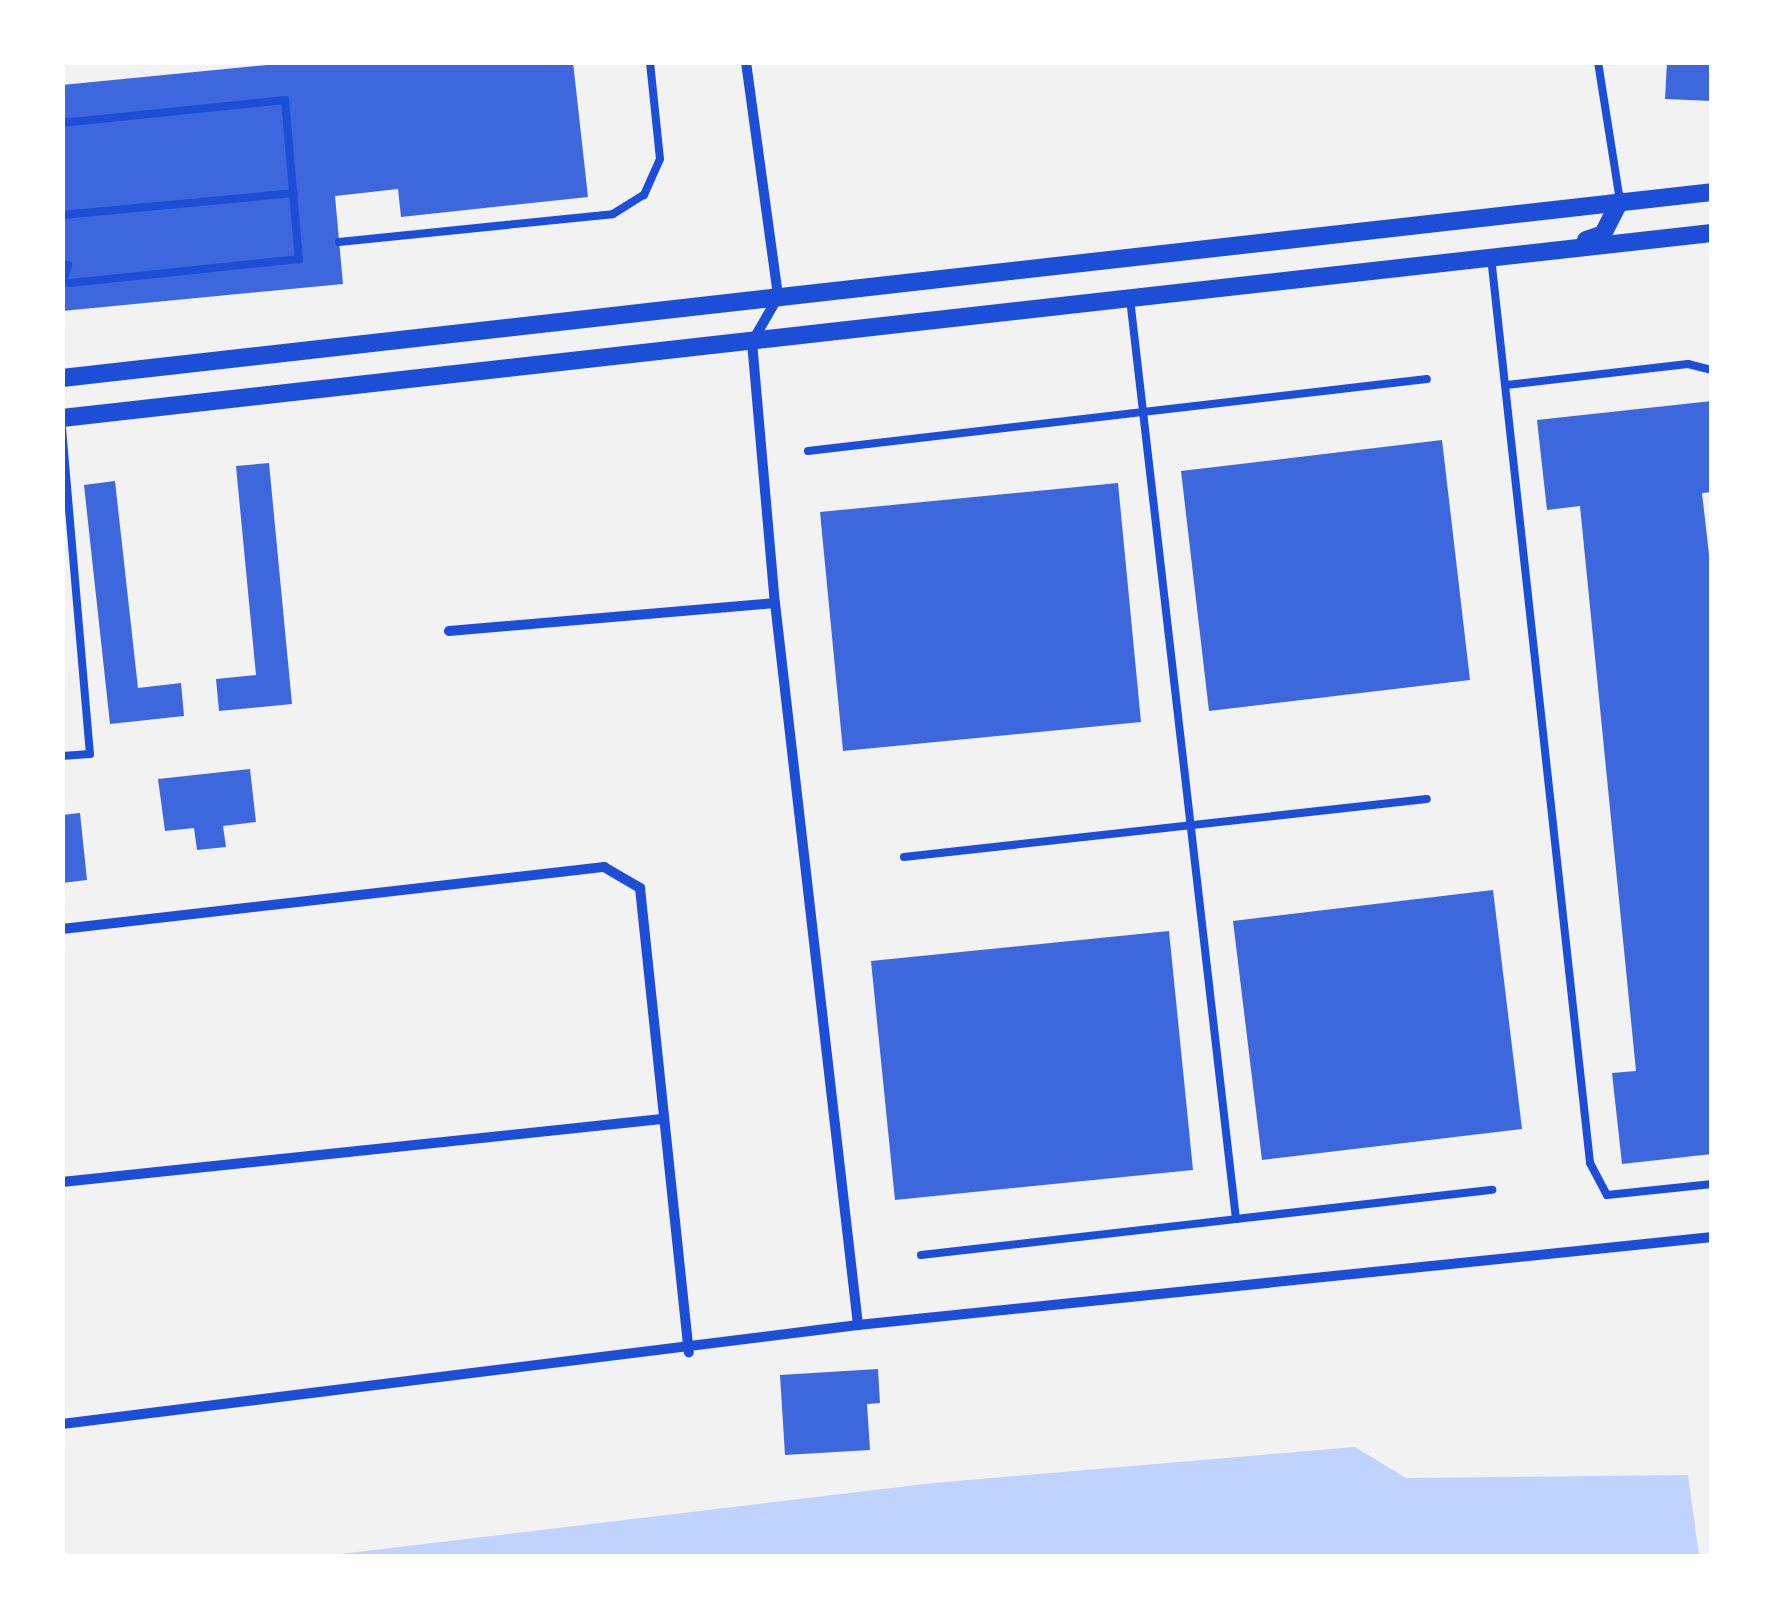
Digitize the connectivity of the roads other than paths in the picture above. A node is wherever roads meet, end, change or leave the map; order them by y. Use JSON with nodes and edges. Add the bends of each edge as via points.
{"nodes":[{"id":1,"x":650,"y":62,"type":"edge"},
{"id":2,"x":746,"y":62,"type":"edge"},
{"id":3,"x":1598,"y":62,"type":"edge"},
{"id":4,"x":62,"y":122,"type":"edge"},
{"id":5,"x":294,"y":192,"type":"junction"},
{"id":6,"x":1712,"y":192,"type":"edge"},
{"id":7,"x":1620,"y":202,"type":"junction"},
{"id":8,"x":62,"y":214,"type":"edge"},
{"id":9,"x":1712,"y":233,"type":"edge"},
{"id":10,"x":340,"y":242,"type":"dead end"},
{"id":11,"x":1567,"y":248,"type":"junction"},
{"id":12,"x":1490,"y":257,"type":"junction"},
{"id":13,"x":68,"y":265,"type":"dead end"},
{"id":14,"x":66,"y":283,"type":"edge"},
{"id":15,"x":778,"y":298,"type":"junction"},
{"id":16,"x":1130,"y":298,"type":"junction"},
{"id":17,"x":752,"y":342,"type":"junction"},
{"id":18,"x":1712,"y":370,"type":"edge"},
{"id":19,"x":62,"y":378,"type":"edge"},
{"id":20,"x":1427,"y":380,"type":"dead end"},
{"id":21,"x":1507,"y":385,"type":"junction"},
{"id":22,"x":1142,"y":415,"type":"junction"},
{"id":23,"x":62,"y":418,"type":"edge"},
{"id":24,"x":62,"y":428,"type":"edge"},
{"id":25,"x":808,"y":452,"type":"dead end"},
{"id":26,"x":775,"y":602,"type":"junction"},
{"id":27,"x":449,"y":631,"type":"dead end"},
{"id":28,"x":62,"y":756,"type":"edge"},
{"id":29,"x":1428,"y":799,"type":"dead end"},
{"id":30,"x":1190,"y":822,"type":"junction"},
{"id":31,"x":904,"y":856,"type":"dead end"},
{"id":32,"x":62,"y":929,"type":"edge"},
{"id":33,"x":662,"y":1119,"type":"junction"},
{"id":34,"x":62,"y":1182,"type":"edge"},
{"id":35,"x":1712,"y":1184,"type":"edge"},
{"id":36,"x":1492,"y":1190,"type":"dead end"},
{"id":37,"x":1236,"y":1220,"type":"junction"},
{"id":38,"x":1712,"y":1236,"type":"edge"},
{"id":39,"x":921,"y":1255,"type":"dead end"},
{"id":40,"x":858,"y":1325,"type":"junction"},
{"id":41,"x":689,"y":1352,"type":"junction"},
{"id":42,"x":62,"y":1424,"type":"edge"}],
"edges":[{"from":1,"to":10,"type":"lane","via":[[660,160],[644,195],[613,214]]},
{"from":2,"to":15,"type":"street"},
{"from":3,"to":7,"type":"lane"},
{"from":4,"to":5,"type":"lane","via":[[285,100]]},
{"from":5,"to":8,"type":"lane"},
{"from":5,"to":14,"type":"lane","via":[[300,259]]},
{"from":6,"to":7,"type":"street"},
{"from":7,"to":11,"type":"street","via":[[1603,234]]},
{"from":7,"to":15,"type":"street"},
{"from":9,"to":11,"type":"street"},
{"from":11,"to":12,"type":"street"},
{"from":12,"to":16,"type":"street"},
{"from":12,"to":21,"type":"lane"},
{"from":13,"to":14,"type":"lane"},
{"from":15,"to":17,"type":"street"},
{"from":15,"to":19,"type":"street"},
{"from":16,"to":17,"type":"street"},
{"from":16,"to":22,"type":"lane"},
{"from":17,"to":23,"type":"street"},
{"from":17,"to":26,"type":"street"},
{"from":18,"to":21,"type":"lane","via":[[1688,364]]},
{"from":20,"to":22,"type":"lane"},
{"from":21,"to":35,"type":"lane","via":[[1590,1163],[1607,1195]]},
{"from":22,"to":25,"type":"lane"},
{"from":22,"to":30,"type":"lane"},
{"from":24,"to":28,"type":"lane","via":[[90,754]]},
{"from":26,"to":27,"type":"street"},
{"from":26,"to":40,"type":"street"},
{"from":29,"to":30,"type":"lane"},
{"from":30,"to":31,"type":"lane"},
{"from":30,"to":37,"type":"lane"},
{"from":32,"to":33,"type":"street","via":[[604,867],[640,888]]},
{"from":33,"to":34,"type":"street"},
{"from":33,"to":41,"type":"street"},
{"from":36,"to":37,"type":"lane"},
{"from":37,"to":39,"type":"lane"},
{"from":38,"to":40,"type":"street"},
{"from":40,"to":41,"type":"street"},
{"from":41,"to":42,"type":"street"}]}
